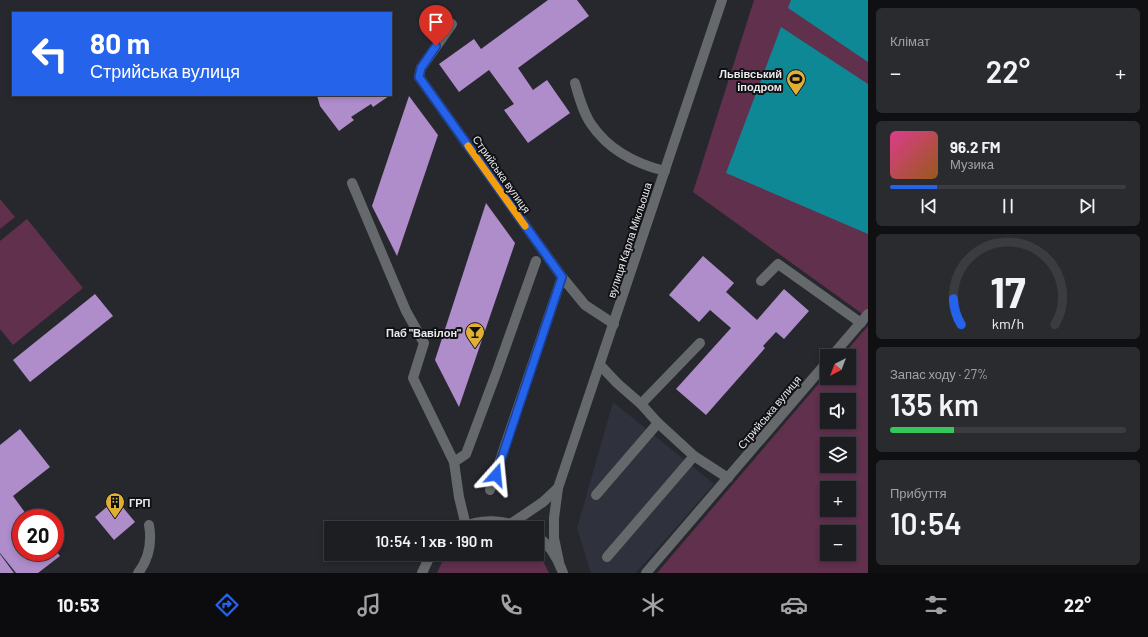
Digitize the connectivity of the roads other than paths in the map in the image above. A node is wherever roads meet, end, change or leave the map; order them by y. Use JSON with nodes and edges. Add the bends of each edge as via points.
{"nodes":[{"id":1,"x":722,"y":0,"type":"edge"},
{"id":2,"x":452,"y":24,"type":"dead end"},
{"id":3,"x":575,"y":83,"type":"dead end"},
{"id":4,"x":665,"y":171,"type":"junction"},
{"id":5,"x":352,"y":183,"type":"dead end"},
{"id":6,"x":536,"y":261,"type":"dead end"},
{"id":7,"x":562,"y":277,"type":"junction"},
{"id":8,"x":762,"y":281,"type":"dead end"},
{"id":9,"x":868,"y":314,"type":"edge"},
{"id":10,"x":861,"y":322,"type":"junction"},
{"id":11,"x":614,"y":324,"type":"junction"},
{"id":12,"x":700,"y":343,"type":"dead end"},
{"id":13,"x":838,"y":349,"type":"edge"},
{"id":14,"x":600,"y":365,"type":"junction"},
{"id":15,"x":820,"y":370,"type":"edge"},
{"id":16,"x":641,"y":404,"type":"junction"},
{"id":17,"x":658,"y":423,"type":"junction"},
{"id":18,"x":694,"y":456,"type":"junction"},
{"id":19,"x":454,"y":462,"type":"junction"},
{"id":20,"x":728,"y":478,"type":"junction"},
{"id":21,"x":558,"y":488,"type":"junction"},
{"id":22,"x":490,"y":490,"type":"dead end"},
{"id":23,"x":596,"y":495,"type":"dead end"},
{"id":24,"x":463,"y":521,"type":"edge"},
{"id":25,"x":515,"y":521,"type":"edge"},
{"id":26,"x":149,"y":525,"type":"dead end"},
{"id":27,"x":544,"y":542,"type":"edge"},
{"id":28,"x":607,"y":558,"type":"dead end"},
{"id":29,"x":428,"y":561,"type":"edge"},
{"id":30,"x":559,"y":562,"type":"junction"},
{"id":31,"x":138,"y":573,"type":"edge"},
{"id":32,"x":422,"y":573,"type":"edge"},
{"id":33,"x":563,"y":573,"type":"edge"},
{"id":34,"x":646,"y":573,"type":"edge"}],
"edges":[{"from":1,"to":4,"type":"street","name":"вулиця Карла Мікльоша"},
{"from":2,"to":7,"type":"street","name":"Стрийська вулиця","via":[[421,68],[419,77]]},
{"from":3,"to":4,"type":"street","via":[[591,124],[606,140],[632,160]]},
{"from":4,"to":11,"type":"street","name":"вулиця Карла Мікльоша"},
{"from":5,"to":19,"type":"street","via":[[406,311],[424,343],[413,378]]},
{"from":6,"to":19,"type":"street","via":[[466,454]]},
{"from":7,"to":11,"type":"street","name":"Стрийська вулиця","via":[[585,305]]},
{"from":7,"to":22,"type":"street"},
{"from":8,"to":10,"type":"street","via":[[778,264]]},
{"from":9,"to":10,"type":"street"},
{"from":10,"to":13,"type":"street"},
{"from":11,"to":14,"type":"street","name":"вулиця Карла Мікльоша"},
{"from":12,"to":16,"type":"street"},
{"from":14,"to":16,"type":"street"},
{"from":14,"to":21,"type":"street","name":"вулиця Карла Мікльоша"},
{"from":15,"to":20,"type":"street","name":"Стрийська вулиця"},
{"from":16,"to":17,"type":"street"},
{"from":17,"to":18,"type":"street"},
{"from":17,"to":23,"type":"street"},
{"from":18,"to":20,"type":"street"},
{"from":18,"to":28,"type":"street"},
{"from":19,"to":24,"type":"street"},
{"from":20,"to":34,"type":"street","name":"Стрийська вулиця"},
{"from":21,"to":25,"type":"street","name":"вулиця Карла Мікльоша"},
{"from":21,"to":30,"type":"street","name":"вулиця Карла Мікльоша","via":[[554,538]]},
{"from":26,"to":31,"type":"street","via":[[149,551]]},
{"from":27,"to":30,"type":"street","name":"вулиця Карла Мікльоша"},
{"from":29,"to":32,"type":"street"},
{"from":30,"to":33,"type":"street","name":"вулиця Карла Мікльоша"}]}
